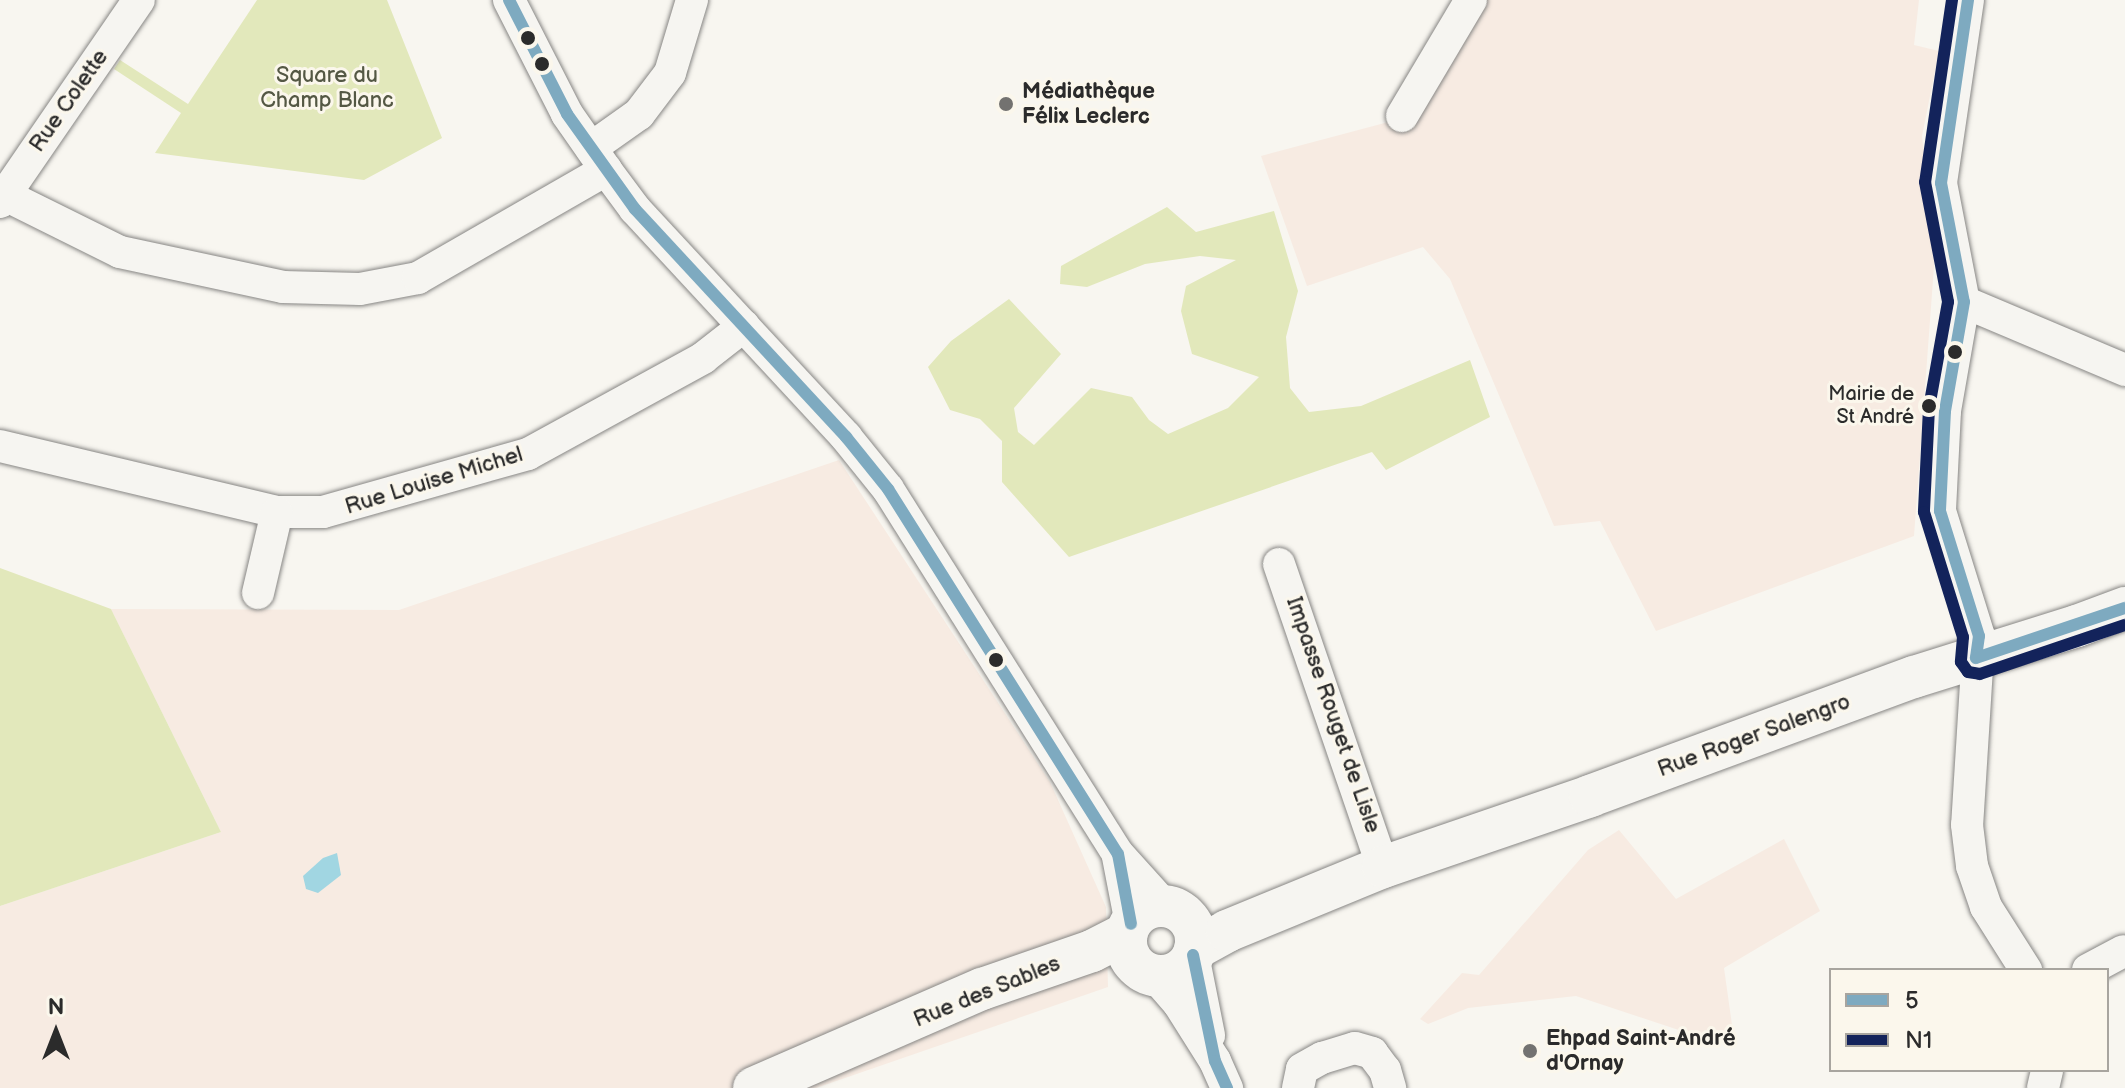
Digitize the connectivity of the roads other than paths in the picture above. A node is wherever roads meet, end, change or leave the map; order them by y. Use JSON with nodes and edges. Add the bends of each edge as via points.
{"nodes":[{"id":1,"x":139,"y":0,"type":"edge"},
{"id":2,"x":509,"y":0,"type":"edge"},
{"id":3,"x":692,"y":0,"type":"edge"},
{"id":4,"x":1471,"y":0,"type":"edge"},
{"id":5,"x":1968,"y":0,"type":"edge"},
{"id":6,"x":1402,"y":116,"type":"dead end"},
{"id":7,"x":598,"y":159,"type":"junction"},
{"id":8,"x":3,"y":198,"type":"edge"},
{"id":9,"x":1964,"y":302,"type":"junction"},
{"id":10,"x":744,"y":326,"type":"junction"},
{"id":11,"x":2125,"y":370,"type":"edge"},
{"id":12,"x":0,"y":446,"type":"edge"},
{"id":13,"x":277,"y":512,"type":"junction"},
{"id":14,"x":1279,"y":564,"type":"dead end"},
{"id":15,"x":258,"y":593,"type":"dead end"},
{"id":16,"x":2125,"y":608,"type":"edge"},
{"id":17,"x":1976,"y":658,"type":"junction"},
{"id":18,"x":1383,"y":867,"type":"junction"},
{"id":19,"x":1160,"y":940,"type":"junction"},
{"id":20,"x":2123,"y":951,"type":"dead end"},
{"id":21,"x":2025,"y":968,"type":"edge"},
{"id":22,"x":2092,"y":968,"type":"edge"},
{"id":23,"x":1221,"y":1075,"type":"edge"},
{"id":24,"x":754,"y":1088,"type":"edge"},
{"id":25,"x":1298,"y":1088,"type":"edge"},
{"id":26,"x":1390,"y":1088,"type":"edge"}],
"edges":[{"from":1,"to":8,"type":"street","name":"Rue Colette"},
{"from":2,"to":7,"type":"street","via":[[567,114]]},
{"from":3,"to":7,"type":"street","via":[[670,73]]},
{"from":4,"to":6,"type":"street"},
{"from":5,"to":9,"type":"street","via":[[1941,183]]},
{"from":7,"to":8,"type":"street","via":[[418,278],[360,289],[283,287],[120,252]]},
{"from":7,"to":10,"type":"street","via":[[635,209]]},
{"from":9,"to":11,"type":"street"},
{"from":9,"to":17,"type":"street","via":[[1945,411],[1940,511],[1979,636]]},
{"from":10,"to":13,"type":"street","name":"Rue Louise Michel","via":[[703,358],[528,454],[363,504],[323,512]]},
{"from":10,"to":19,"type":"street","via":[[888,489],[1118,854]]},
{"from":12,"to":13,"type":"street","name":"Rue Louise Michel"},
{"from":13,"to":15,"type":"street"},
{"from":14,"to":18,"type":"street","name":"Impasse Rouget de Lisle"},
{"from":16,"to":17,"type":"main road","name":"Rue Roger Salengro"},
{"from":17,"to":18,"type":"main road","name":"Rue Roger Salengro"},
{"from":17,"to":21,"type":"street","via":[[1967,825],[1972,866],[1986,907]]},
{"from":18,"to":19,"type":"main road","name":"Rue Roger Salengro","via":[[1307,884]]},
{"from":19,"to":23,"type":"street"},
{"from":19,"to":23,"type":"street","via":[[1179,1004]]},
{"from":19,"to":24,"type":"main road","name":"Rue des Sables","via":[[1092,951],[982,989]]},
{"from":20,"to":22,"type":"street"},
{"from":25,"to":26,"type":"street","via":[[1302,1069],[1355,1048],[1372,1053]]}]}
